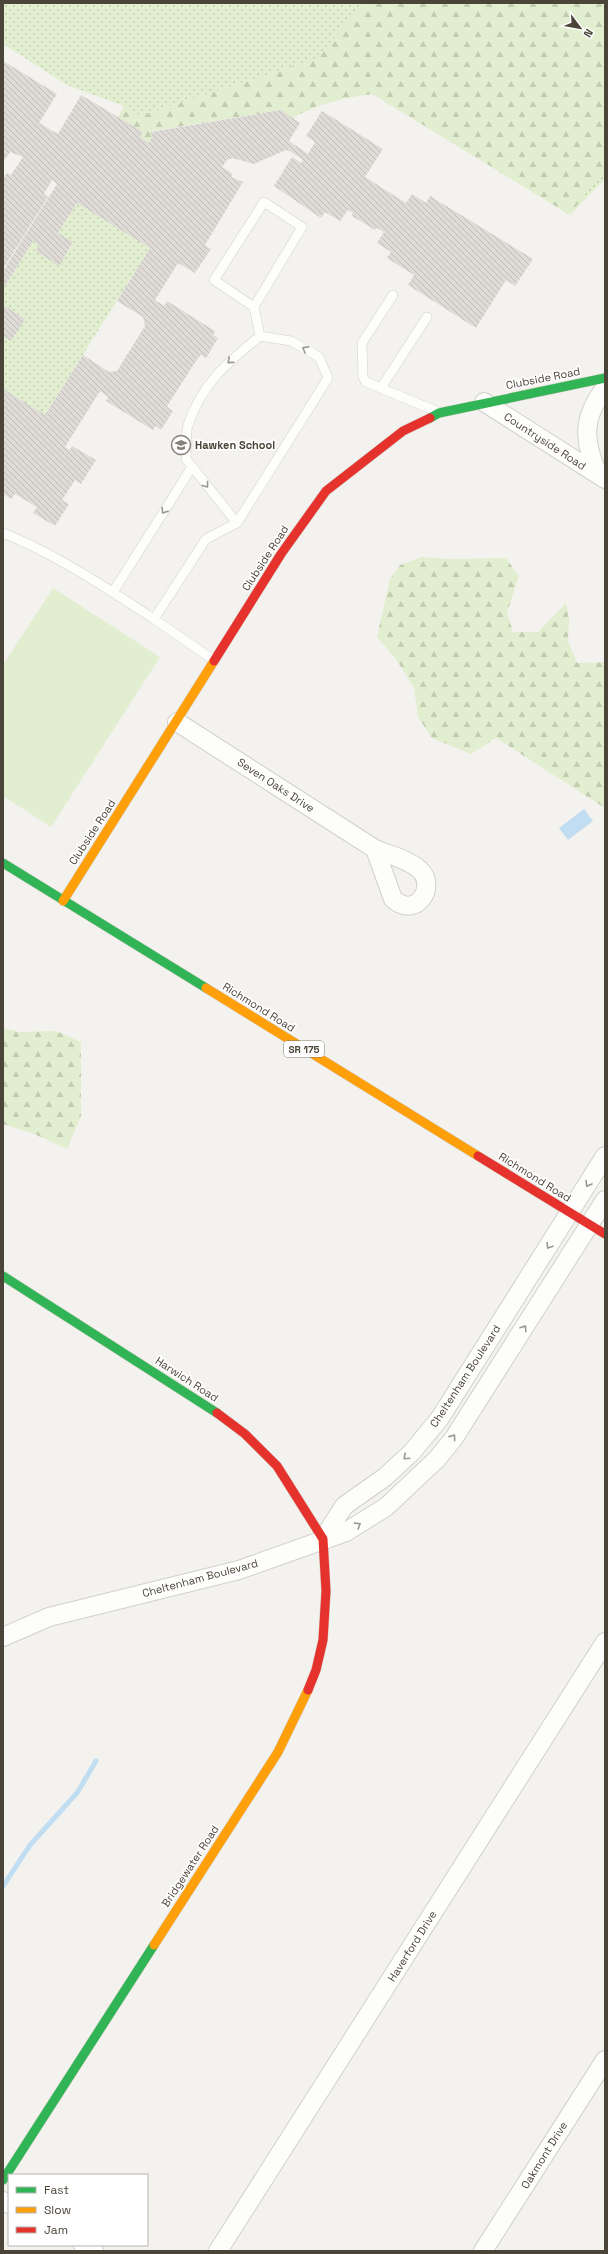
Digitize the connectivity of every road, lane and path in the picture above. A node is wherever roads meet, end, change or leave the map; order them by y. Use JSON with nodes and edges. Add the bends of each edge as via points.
{"nodes":[{"id":1,"x":393,"y":295,"type":"dead end"},
{"id":2,"x":254,"y":307,"type":"junction"},
{"id":3,"x":427,"y":317,"type":"dead end"},
{"id":4,"x":260,"y":336,"type":"junction"},
{"id":5,"x":605,"y":378,"type":"edge"},
{"id":6,"x":380,"y":388,"type":"junction"},
{"id":7,"x":605,"y":388,"type":"edge"},
{"id":8,"x":484,"y":402,"type":"junction"},
{"id":9,"x":439,"y":413,"type":"junction"},
{"id":10,"x":192,"y":467,"type":"junction"},
{"id":11,"x":601,"y":477,"type":"edge"},
{"id":12,"x":237,"y":523,"type":"junction"},
{"id":13,"x":3,"y":533,"type":"edge"},
{"id":14,"x":113,"y":592,"type":"junction"},
{"id":15,"x":154,"y":619,"type":"junction"},
{"id":16,"x":215,"y":661,"type":"junction"},
{"id":17,"x":178,"y":722,"type":"junction"},
{"id":18,"x":375,"y":849,"type":"dead end"},
{"id":19,"x":3,"y":863,"type":"edge"},
{"id":20,"x":63,"y":901,"type":"junction"},
{"id":21,"x":605,"y":1156,"type":"edge"},
{"id":22,"x":605,"y":1200,"type":"edge"},
{"id":23,"x":570,"y":1213,"type":"junction"},
{"id":24,"x":590,"y":1225,"type":"junction"},
{"id":25,"x":605,"y":1234,"type":"edge"},
{"id":26,"x":3,"y":1276,"type":"edge"},
{"id":27,"x":322,"y":1539,"type":"junction"},
{"id":28,"x":3,"y":1637,"type":"edge"},
{"id":29,"x":605,"y":1642,"type":"edge"},
{"id":30,"x":605,"y":2060,"type":"edge"},
{"id":31,"x":3,"y":2180,"type":"edge"},
{"id":32,"x":85,"y":2246,"type":"edge"},
{"id":33,"x":94,"y":2251,"type":"edge"},
{"id":34,"x":218,"y":2251,"type":"edge"},
{"id":35,"x":483,"y":2251,"type":"edge"}],
"edges":[{"from":1,"to":6,"type":"lane","via":[[362,343],[363,377],[366,382]]},
{"from":2,"to":2,"type":"lane","via":[[302,227],[264,202],[214,280]]},
{"from":2,"to":4,"type":"lane"},
{"from":3,"to":6,"type":"lane"},
{"from":4,"to":10,"type":"lane","one_way":true,"via":[[220,369],[205,389],[188,426],[186,459]]},
{"from":12,"to":4,"type":"lane","one_way":true,"via":[[328,378],[319,357],[291,342]]},
{"from":5,"to":8,"type":"street","name":"Clubside Road"},
{"from":6,"to":9,"type":"lane"},
{"from":7,"to":11,"type":"street","via":[[596,399],[587,426],[590,456]]},
{"from":8,"to":9,"type":"street","name":"Clubside Road"},
{"from":8,"to":11,"type":"street","name":"Countryside Road"},
{"from":9,"to":16,"type":"street","name":"Clubside Road","via":[[403,431],[326,491],[281,554]]},
{"from":10,"to":12,"type":"lane","one_way":true},
{"from":10,"to":14,"type":"lane","one_way":true},
{"from":12,"to":15,"type":"lane","via":[[206,539]]},
{"from":13,"to":14,"type":"lane"},
{"from":14,"to":15,"type":"lane"},
{"from":15,"to":16,"type":"lane"},
{"from":16,"to":17,"type":"street","name":"Clubside Road"},
{"from":17,"to":18,"type":"street","name":"Seven Oaks Drive"},
{"from":17,"to":20,"type":"street","name":"Clubside Road"},
{"from":19,"to":20,"type":"street","name":"Richmond Road","number":"SR 175"},
{"from":20,"to":23,"type":"street","name":"Richmond Road","number":"SR 175"},
{"from":21,"to":23,"type":"street","name":"Cheltenham Boulevard","one_way":true},
{"from":22,"to":24,"type":"street"},
{"from":23,"to":24,"type":"street","name":"Richmond Road","number":"SR 175"},
{"from":23,"to":27,"type":"street","name":"Cheltenham Boulevard","one_way":true,"via":[[440,1418],[412,1452],[385,1477],[344,1506]]},
{"from":24,"to":25,"type":"street","name":"Richmond Road","number":"SR 175"},
{"from":27,"to":24,"type":"street","one_way":true,"via":[[346,1532],[386,1507],[437,1459],[454,1438]]},
{"from":26,"to":27,"type":"street","name":"Harwich Road","via":[[213,1410],[245,1434],[278,1466]]},
{"from":27,"to":28,"type":"street","name":"Cheltenham Boulevard","via":[[239,1570],[49,1617]]},
{"from":27,"to":31,"type":"street","name":"Bridgewater Road","via":[[326,1591],[323,1640],[316,1670],[300,1709],[278,1752]]},
{"from":29,"to":34,"type":"street","name":"Haverford Drive"},
{"from":30,"to":35,"type":"street","name":"Oakmont Drive"},
{"from":32,"to":33,"type":"street"}]}
